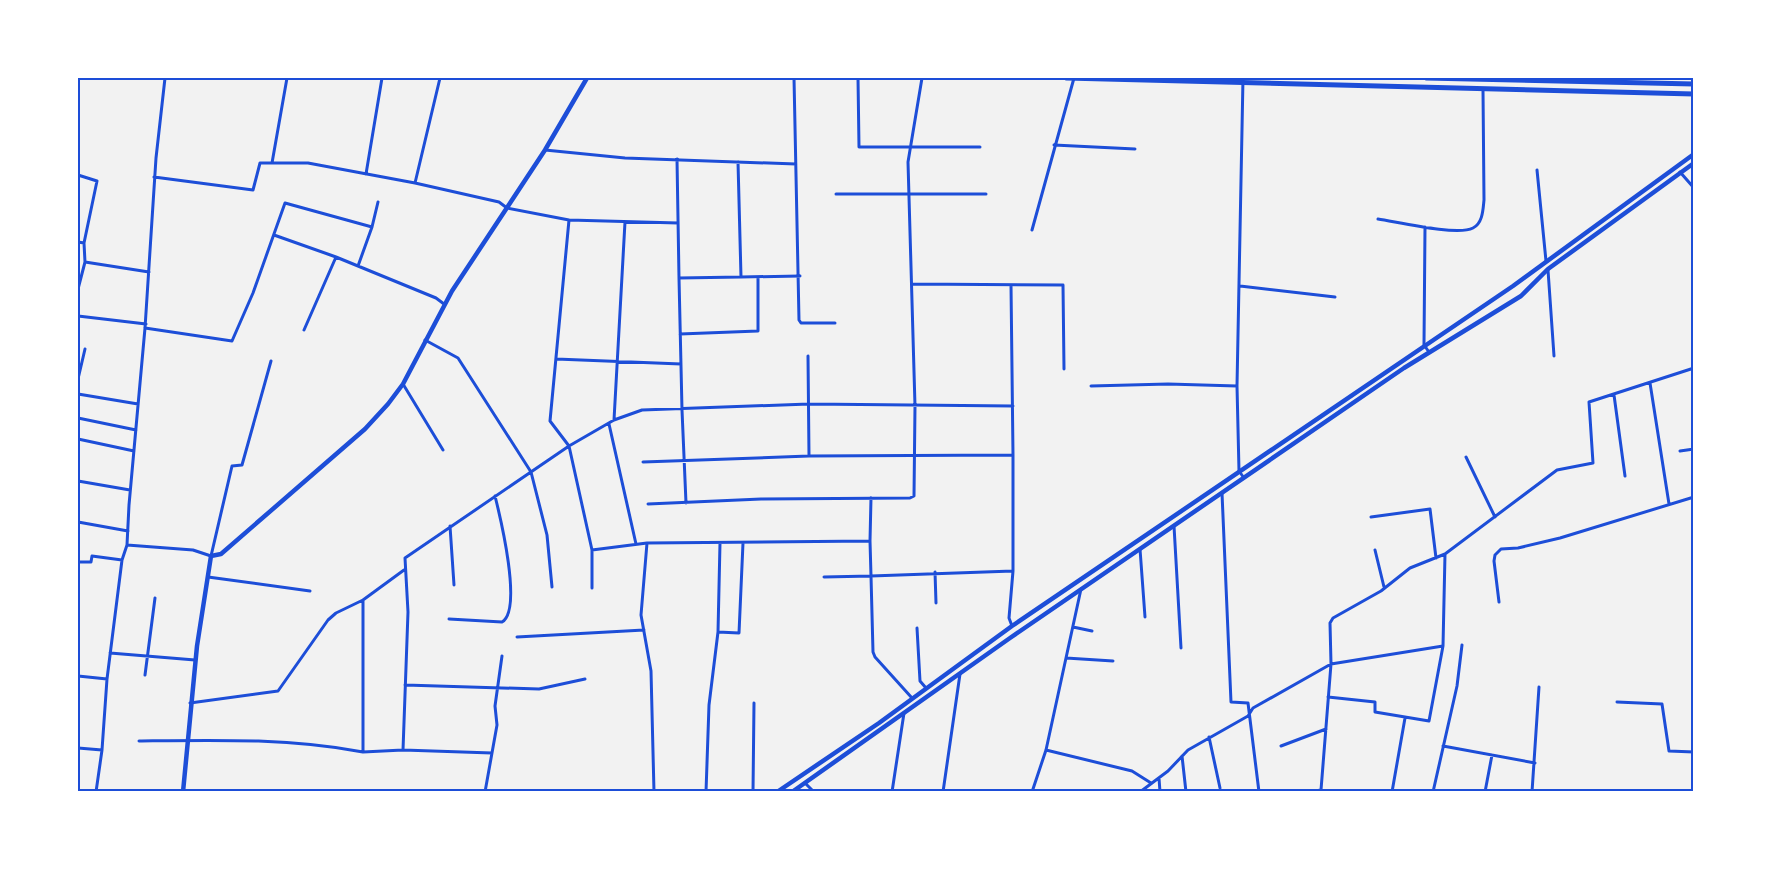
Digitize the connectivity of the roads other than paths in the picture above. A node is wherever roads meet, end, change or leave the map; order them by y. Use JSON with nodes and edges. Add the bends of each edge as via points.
{"nodes":[{"id":1,"x":165,"y":78,"type":"edge"},
{"id":2,"x":287,"y":78,"type":"edge"},
{"id":3,"x":382,"y":78,"type":"edge"},
{"id":4,"x":440,"y":78,"type":"edge"},
{"id":5,"x":587,"y":78,"type":"edge"},
{"id":6,"x":794,"y":78,"type":"edge"},
{"id":7,"x":858,"y":78,"type":"edge"},
{"id":8,"x":922,"y":78,"type":"edge"},
{"id":9,"x":1066,"y":78,"type":"edge"},
{"id":10,"x":1074,"y":78,"type":"edge"},
{"id":11,"x":1426,"y":78,"type":"edge"},
{"id":12,"x":1170,"y":80,"type":"edge"},
{"id":13,"x":1620,"y":80,"type":"edge"},
{"id":14,"x":1243,"y":81,"type":"edge"},
{"id":15,"x":1541,"y":81,"type":"junction"},
{"id":16,"x":1694,"y":84,"type":"edge"},
{"id":17,"x":1483,"y":90,"type":"junction"},
{"id":18,"x":1539,"y":91,"type":"junction"},
{"id":19,"x":1694,"y":94,"type":"edge"},
{"id":20,"x":910,"y":145,"type":"junction"},
{"id":21,"x":1054,"y":145,"type":"junction"},
{"id":22,"x":980,"y":147,"type":"dead end"},
{"id":23,"x":1135,"y":149,"type":"dead end"},
{"id":24,"x":545,"y":150,"type":"junction"},
{"id":25,"x":1694,"y":154,"type":"edge"},
{"id":26,"x":677,"y":159,"type":"junction"},
{"id":27,"x":738,"y":162,"type":"junction"},
{"id":28,"x":272,"y":163,"type":"junction"},
{"id":29,"x":1694,"y":163,"type":"edge"},
{"id":30,"x":796,"y":164,"type":"junction"},
{"id":31,"x":1538,"y":170,"type":"dead end"},
{"id":32,"x":1680,"y":172,"type":"junction"},
{"id":33,"x":366,"y":174,"type":"junction"},
{"id":34,"x":78,"y":176,"type":"edge"},
{"id":35,"x":154,"y":177,"type":"junction"},
{"id":36,"x":415,"y":183,"type":"junction"},
{"id":37,"x":1694,"y":188,"type":"edge"},
{"id":38,"x":909,"y":193,"type":"junction"},
{"id":39,"x":836,"y":194,"type":"dead end"},
{"id":40,"x":986,"y":194,"type":"dead end"},
{"id":41,"x":378,"y":202,"type":"dead end"},
{"id":42,"x":507,"y":208,"type":"junction"},
{"id":43,"x":569,"y":220,"type":"junction"},
{"id":44,"x":1378,"y":220,"type":"dead end"},
{"id":45,"x":625,"y":222,"type":"junction"},
{"id":46,"x":678,"y":223,"type":"junction"},
{"id":47,"x":372,"y":227,"type":"junction"},
{"id":48,"x":1425,"y":227,"type":"junction"},
{"id":49,"x":1032,"y":230,"type":"dead end"},
{"id":50,"x":274,"y":234,"type":"junction"},
{"id":51,"x":78,"y":242,"type":"edge"},
{"id":52,"x":84,"y":243,"type":"junction"},
{"id":53,"x":336,"y":257,"type":"junction"},
{"id":54,"x":1546,"y":261,"type":"junction"},
{"id":55,"x":85,"y":262,"type":"junction"},
{"id":56,"x":358,"y":266,"type":"junction"},
{"id":57,"x":1548,"y":269,"type":"junction"},
{"id":58,"x":149,"y":272,"type":"junction"},
{"id":59,"x":758,"y":276,"type":"junction"},
{"id":60,"x":800,"y":276,"type":"junction"},
{"id":61,"x":741,"y":277,"type":"junction"},
{"id":62,"x":680,"y":278,"type":"junction"},
{"id":63,"x":912,"y":284,"type":"junction"},
{"id":64,"x":1010,"y":285,"type":"junction"},
{"id":65,"x":1240,"y":286,"type":"junction"},
{"id":66,"x":78,"y":287,"type":"edge"},
{"id":67,"x":1335,"y":297,"type":"dead end"},
{"id":68,"x":444,"y":304,"type":"junction"},
{"id":69,"x":78,"y":316,"type":"edge"},
{"id":70,"x":835,"y":324,"type":"dead end"},
{"id":71,"x":146,"y":326,"type":"junction"},
{"id":72,"x":304,"y":330,"type":"dead end"},
{"id":73,"x":680,"y":334,"type":"junction"},
{"id":74,"x":425,"y":340,"type":"junction"},
{"id":75,"x":1424,"y":346,"type":"junction"},
{"id":76,"x":85,"y":349,"type":"dead end"},
{"id":77,"x":1429,"y":352,"type":"junction"},
{"id":78,"x":808,"y":356,"type":"dead end"},
{"id":79,"x":1554,"y":356,"type":"dead end"},
{"id":80,"x":556,"y":359,"type":"junction"},
{"id":81,"x":271,"y":361,"type":"dead end"},
{"id":82,"x":617,"y":361,"type":"junction"},
{"id":83,"x":681,"y":364,"type":"junction"},
{"id":84,"x":1694,"y":368,"type":"edge"},
{"id":85,"x":1064,"y":369,"type":"dead end"},
{"id":86,"x":78,"y":379,"type":"edge"},
{"id":87,"x":1650,"y":383,"type":"junction"},
{"id":88,"x":403,"y":384,"type":"junction"},
{"id":89,"x":1091,"y":386,"type":"dead end"},
{"id":90,"x":1237,"y":386,"type":"junction"},
{"id":91,"x":78,"y":394,"type":"edge"},
{"id":92,"x":1614,"y":394,"type":"junction"},
{"id":93,"x":138,"y":404,"type":"junction"},
{"id":94,"x":808,"y":404,"type":"junction"},
{"id":95,"x":915,"y":406,"type":"junction"},
{"id":96,"x":1013,"y":406,"type":"junction"},
{"id":97,"x":682,"y":410,"type":"junction"},
{"id":98,"x":78,"y":418,"type":"edge"},
{"id":99,"x":614,"y":420,"type":"junction"},
{"id":100,"x":609,"y":424,"type":"junction"},
{"id":101,"x":136,"y":430,"type":"junction"},
{"id":102,"x":78,"y":439,"type":"edge"},
{"id":103,"x":569,"y":446,"type":"junction"},
{"id":104,"x":1694,"y":449,"type":"edge"},
{"id":105,"x":443,"y":450,"type":"dead end"},
{"id":106,"x":134,"y":451,"type":"junction"},
{"id":107,"x":1680,"y":452,"type":"dead end"},
{"id":108,"x":1013,"y":455,"type":"junction"},
{"id":109,"x":809,"y":456,"type":"junction"},
{"id":110,"x":914,"y":457,"type":"junction"},
{"id":111,"x":1466,"y":458,"type":"dead end"},
{"id":112,"x":684,"y":459,"type":"junction"},
{"id":113,"x":643,"y":462,"type":"dead end"},
{"id":114,"x":1239,"y":471,"type":"junction"},
{"id":115,"x":531,"y":472,"type":"junction"},
{"id":116,"x":1625,"y":476,"type":"dead end"},
{"id":117,"x":1244,"y":478,"type":"junction"},
{"id":118,"x":78,"y":481,"type":"edge"},
{"id":119,"x":130,"y":490,"type":"junction"},
{"id":120,"x":1222,"y":493,"type":"junction"},
{"id":121,"x":495,"y":495,"type":"junction"},
{"id":122,"x":1694,"y":496,"type":"edge"},
{"id":123,"x":870,"y":498,"type":"junction"},
{"id":124,"x":686,"y":503,"type":"junction"},
{"id":125,"x":648,"y":504,"type":"dead end"},
{"id":126,"x":1669,"y":504,"type":"junction"},
{"id":127,"x":1495,"y":516,"type":"junction"},
{"id":128,"x":1371,"y":517,"type":"dead end"},
{"id":129,"x":78,"y":522,"type":"edge"},
{"id":130,"x":450,"y":525,"type":"junction"},
{"id":131,"x":1174,"y":525,"type":"junction"},
{"id":132,"x":128,"y":531,"type":"junction"},
{"id":133,"x":870,"y":541,"type":"junction"},
{"id":134,"x":743,"y":542,"type":"junction"},
{"id":135,"x":646,"y":543,"type":"junction"},
{"id":136,"x":720,"y":543,"type":"junction"},
{"id":137,"x":636,"y":544,"type":"junction"},
{"id":138,"x":127,"y":545,"type":"junction"},
{"id":139,"x":1140,"y":548,"type":"junction"},
{"id":140,"x":592,"y":550,"type":"junction"},
{"id":141,"x":1375,"y":550,"type":"dead end"},
{"id":142,"x":1445,"y":554,"type":"junction"},
{"id":143,"x":211,"y":556,"type":"junction"},
{"id":144,"x":1436,"y":558,"type":"junction"},
{"id":145,"x":122,"y":560,"type":"junction"},
{"id":146,"x":78,"y":562,"type":"edge"},
{"id":147,"x":404,"y":570,"type":"junction"},
{"id":148,"x":1013,"y":570,"type":"junction"},
{"id":149,"x":935,"y":572,"type":"junction"},
{"id":150,"x":871,"y":576,"type":"junction"},
{"id":151,"x":207,"y":577,"type":"junction"},
{"id":152,"x":824,"y":577,"type":"dead end"},
{"id":153,"x":454,"y":585,"type":"dead end"},
{"id":154,"x":1384,"y":587,"type":"junction"},
{"id":155,"x":552,"y":588,"type":"dead end"},
{"id":156,"x":592,"y":588,"type":"dead end"},
{"id":157,"x":1081,"y":589,"type":"junction"},
{"id":158,"x":310,"y":591,"type":"dead end"},
{"id":159,"x":155,"y":598,"type":"dead end"},
{"id":160,"x":363,"y":600,"type":"junction"},
{"id":161,"x":1498,"y":602,"type":"dead end"},
{"id":162,"x":936,"y":603,"type":"dead end"},
{"id":163,"x":1145,"y":617,"type":"dead end"},
{"id":164,"x":449,"y":619,"type":"dead end"},
{"id":165,"x":1012,"y":626,"type":"junction"},
{"id":166,"x":1073,"y":627,"type":"junction"},
{"id":167,"x":917,"y":628,"type":"dead end"},
{"id":168,"x":644,"y":630,"type":"junction"},
{"id":169,"x":1092,"y":631,"type":"dead end"},
{"id":170,"x":718,"y":632,"type":"junction"},
{"id":171,"x":517,"y":638,"type":"dead end"},
{"id":172,"x":1462,"y":645,"type":"dead end"},
{"id":173,"x":1443,"y":646,"type":"junction"},
{"id":174,"x":1180,"y":648,"type":"dead end"},
{"id":175,"x":110,"y":653,"type":"junction"},
{"id":176,"x":148,"y":656,"type":"junction"},
{"id":177,"x":502,"y":656,"type":"dead end"},
{"id":178,"x":1066,"y":658,"type":"junction"},
{"id":179,"x":195,"y":660,"type":"junction"},
{"id":180,"x":1112,"y":662,"type":"dead end"},
{"id":181,"x":1331,"y":664,"type":"junction"},
{"id":182,"x":960,"y":673,"type":"junction"},
{"id":183,"x":145,"y":675,"type":"dead end"},
{"id":184,"x":78,"y":676,"type":"edge"},
{"id":185,"x":107,"y":679,"type":"junction"},
{"id":186,"x":585,"y":679,"type":"dead end"},
{"id":187,"x":405,"y":685,"type":"junction"},
{"id":188,"x":1540,"y":687,"type":"dead end"},
{"id":189,"x":926,"y":688,"type":"junction"},
{"id":190,"x":497,"y":689,"type":"junction"},
{"id":191,"x":1328,"y":697,"type":"junction"},
{"id":192,"x":912,"y":698,"type":"junction"},
{"id":193,"x":1617,"y":702,"type":"dead end"},
{"id":194,"x":754,"y":703,"type":"dead end"},
{"id":195,"x":190,"y":704,"type":"junction"},
{"id":196,"x":904,"y":712,"type":"junction"},
{"id":197,"x":1248,"y":716,"type":"junction"},
{"id":198,"x":1405,"y":718,"type":"junction"},
{"id":199,"x":1326,"y":729,"type":"junction"},
{"id":200,"x":1209,"y":737,"type":"junction"},
{"id":201,"x":188,"y":740,"type":"junction"},
{"id":202,"x":139,"y":741,"type":"dead end"},
{"id":203,"x":1281,"y":746,"type":"dead end"},
{"id":204,"x":1443,"y":746,"type":"junction"},
{"id":205,"x":78,"y":748,"type":"edge"},
{"id":206,"x":102,"y":750,"type":"junction"},
{"id":207,"x":403,"y":750,"type":"junction"},
{"id":208,"x":1046,"y":750,"type":"junction"},
{"id":209,"x":363,"y":752,"type":"junction"},
{"id":210,"x":1694,"y":752,"type":"edge"},
{"id":211,"x":492,"y":753,"type":"junction"},
{"id":212,"x":1182,"y":755,"type":"junction"},
{"id":213,"x":1492,"y":755,"type":"junction"},
{"id":214,"x":1535,"y":762,"type":"junction"},
{"id":215,"x":1158,"y":777,"type":"junction"},
{"id":216,"x":805,"y":783,"type":"junction"},
{"id":217,"x":1151,"y":783,"type":"junction"},
{"id":218,"x":1220,"y":788,"type":"dead end"},
{"id":219,"x":1503,"y":791,"type":"edge"},
{"id":220,"x":96,"y":792,"type":"edge"},
{"id":221,"x":183,"y":792,"type":"edge"},
{"id":222,"x":486,"y":792,"type":"edge"},
{"id":223,"x":654,"y":792,"type":"edge"},
{"id":224,"x":706,"y":792,"type":"edge"},
{"id":225,"x":753,"y":792,"type":"edge"},
{"id":226,"x":777,"y":792,"type":"edge"},
{"id":227,"x":792,"y":792,"type":"edge"},
{"id":228,"x":814,"y":792,"type":"edge"},
{"id":229,"x":892,"y":792,"type":"edge"},
{"id":230,"x":943,"y":792,"type":"edge"},
{"id":231,"x":1032,"y":792,"type":"edge"},
{"id":232,"x":1140,"y":792,"type":"edge"},
{"id":233,"x":1160,"y":792,"type":"edge"},
{"id":234,"x":1186,"y":792,"type":"edge"},
{"id":235,"x":1259,"y":792,"type":"edge"},
{"id":236,"x":1310,"y":792,"type":"edge"},
{"id":237,"x":1392,"y":792,"type":"edge"},
{"id":238,"x":1433,"y":792,"type":"edge"},
{"id":239,"x":1485,"y":792,"type":"edge"},
{"id":240,"x":1509,"y":792,"type":"edge"},
{"id":241,"x":1532,"y":792,"type":"edge"}],
"edges":[{"from":1,"to":35,"type":"street"},
{"from":2,"to":28,"type":"street"},
{"from":3,"to":33,"type":"street"},
{"from":4,"to":36,"type":"street"},
{"from":5,"to":24,"type":"street"},
{"from":6,"to":30,"type":"street"},
{"from":7,"to":20,"type":"street","via":[[859,146]]},
{"from":8,"to":20,"type":"street"},
{"from":9,"to":10,"type":"main road"},
{"from":10,"to":12,"type":"main road"},
{"from":10,"to":21,"type":"street"},
{"from":11,"to":15,"type":"main road"},
{"from":12,"to":14,"type":"main road"},
{"from":13,"to":15,"type":"main road"},
{"from":13,"to":16,"type":"main road"},
{"from":14,"to":17,"type":"main road"},
{"from":14,"to":65,"type":"street"},
{"from":15,"to":18,"type":"main road"},
{"from":17,"to":18,"type":"main road"},
{"from":17,"to":48,"type":"street","via":[[1484,200],[1481,218],[1475,228],[1464,230]]},
{"from":18,"to":19,"type":"main road"},
{"from":20,"to":22,"type":"street"},
{"from":20,"to":38,"type":"street"},
{"from":21,"to":23,"type":"street"},
{"from":21,"to":49,"type":"street"},
{"from":24,"to":26,"type":"street","via":[[625,158]]},
{"from":24,"to":42,"type":"street"},
{"from":25,"to":54,"type":"street"},
{"from":26,"to":27,"type":"street"},
{"from":26,"to":46,"type":"street"},
{"from":27,"to":30,"type":"street"},
{"from":27,"to":61,"type":"street"},
{"from":28,"to":33,"type":"street","via":[[308,163]]},
{"from":28,"to":35,"type":"street","via":[[260,163],[253,190]]},
{"from":29,"to":32,"type":"street"},
{"from":30,"to":60,"type":"street"},
{"from":31,"to":54,"type":"street"},
{"from":32,"to":37,"type":"street"},
{"from":32,"to":57,"type":"street"},
{"from":33,"to":36,"type":"street"},
{"from":34,"to":52,"type":"street","via":[[97,181]]},
{"from":35,"to":58,"type":"street"},
{"from":36,"to":42,"type":"street","via":[[499,202]]},
{"from":38,"to":39,"type":"street"},
{"from":38,"to":40,"type":"street"},
{"from":38,"to":63,"type":"street"},
{"from":41,"to":47,"type":"street"},
{"from":42,"to":43,"type":"street"},
{"from":42,"to":68,"type":"street"},
{"from":43,"to":45,"type":"street"},
{"from":43,"to":80,"type":"street"},
{"from":44,"to":48,"type":"street"},
{"from":45,"to":46,"type":"street"},
{"from":45,"to":82,"type":"street"},
{"from":46,"to":62,"type":"street"},
{"from":47,"to":50,"type":"street","via":[[285,203]]},
{"from":47,"to":56,"type":"street"},
{"from":48,"to":75,"type":"street"},
{"from":50,"to":53,"type":"street"},
{"from":50,"to":71,"type":"street","via":[[232,341]]},
{"from":51,"to":52,"type":"street"},
{"from":52,"to":55,"type":"street"},
{"from":53,"to":56,"type":"street"},
{"from":53,"to":72,"type":"street"},
{"from":54,"to":75,"type":"street"},
{"from":55,"to":58,"type":"street"},
{"from":55,"to":66,"type":"street"},
{"from":56,"to":68,"type":"street"},
{"from":57,"to":77,"type":"street","via":[[1521,296]]},
{"from":57,"to":79,"type":"street"},
{"from":58,"to":71,"type":"street"},
{"from":59,"to":60,"type":"street"},
{"from":59,"to":61,"type":"street"},
{"from":59,"to":73,"type":"street","via":[[758,331]]},
{"from":60,"to":70,"type":"street","via":[[801,323]]},
{"from":61,"to":62,"type":"street"},
{"from":62,"to":73,"type":"street"},
{"from":63,"to":64,"type":"street"},
{"from":63,"to":95,"type":"street"},
{"from":64,"to":85,"type":"street","via":[[1063,285]]},
{"from":64,"to":96,"type":"street"},
{"from":65,"to":67,"type":"street"},
{"from":65,"to":90,"type":"street"},
{"from":68,"to":74,"type":"street"},
{"from":69,"to":71,"type":"street"},
{"from":71,"to":93,"type":"street"},
{"from":73,"to":83,"type":"street"},
{"from":74,"to":88,"type":"street"},
{"from":74,"to":115,"type":"street","via":[[458,358]]},
{"from":75,"to":77,"type":"street"},
{"from":75,"to":114,"type":"street"},
{"from":76,"to":86,"type":"street"},
{"from":77,"to":117,"type":"street"},
{"from":78,"to":94,"type":"street"},
{"from":80,"to":82,"type":"street"},
{"from":80,"to":103,"type":"street","via":[[550,421]]},
{"from":81,"to":143,"type":"street","via":[[242,465],[232,466]]},
{"from":82,"to":83,"type":"street"},
{"from":82,"to":99,"type":"street"},
{"from":83,"to":97,"type":"street"},
{"from":84,"to":87,"type":"street"},
{"from":87,"to":92,"type":"street"},
{"from":87,"to":126,"type":"street"},
{"from":88,"to":105,"type":"street"},
{"from":88,"to":143,"type":"street","via":[[365,429],[221,554]]},
{"from":89,"to":90,"type":"street"},
{"from":90,"to":114,"type":"street"},
{"from":91,"to":93,"type":"street"},
{"from":92,"to":116,"type":"street"},
{"from":92,"to":127,"type":"street","via":[[1588,404],[1593,463],[1557,470]]},
{"from":93,"to":101,"type":"street"},
{"from":94,"to":95,"type":"street"},
{"from":94,"to":97,"type":"street"},
{"from":94,"to":109,"type":"street"},
{"from":95,"to":96,"type":"street"},
{"from":95,"to":110,"type":"street"},
{"from":96,"to":108,"type":"street"},
{"from":97,"to":99,"type":"street","via":[[642,410]]},
{"from":97,"to":112,"type":"street"},
{"from":98,"to":101,"type":"street"},
{"from":99,"to":100,"type":"street"},
{"from":100,"to":103,"type":"street"},
{"from":100,"to":137,"type":"street"},
{"from":101,"to":106,"type":"street"},
{"from":102,"to":106,"type":"street"},
{"from":103,"to":115,"type":"street"},
{"from":103,"to":140,"type":"street"},
{"from":104,"to":107,"type":"street"},
{"from":106,"to":119,"type":"street"},
{"from":108,"to":110,"type":"street"},
{"from":108,"to":148,"type":"street"},
{"from":109,"to":110,"type":"street"},
{"from":109,"to":112,"type":"street"},
{"from":110,"to":123,"type":"street","via":[[914,496]]},
{"from":111,"to":127,"type":"street"},
{"from":112,"to":113,"type":"street"},
{"from":112,"to":124,"type":"street"},
{"from":114,"to":117,"type":"street"},
{"from":114,"to":165,"type":"street"},
{"from":115,"to":121,"type":"street"},
{"from":115,"to":155,"type":"street","via":[[547,535]]},
{"from":117,"to":120,"type":"street"},
{"from":118,"to":119,"type":"street"},
{"from":119,"to":132,"type":"street"},
{"from":120,"to":131,"type":"street"},
{"from":120,"to":197,"type":"street","via":[[1230,702],[1247,702]]},
{"from":121,"to":130,"type":"street"},
{"from":121,"to":164,"type":"street","via":[[508,549],[511,592],[508,615],[502,622]]},
{"from":122,"to":126,"type":"street"},
{"from":123,"to":124,"type":"street"},
{"from":123,"to":133,"type":"street"},
{"from":124,"to":125,"type":"street"},
{"from":126,"to":161,"type":"street","via":[[1560,538],[1501,549],[1494,561]]},
{"from":127,"to":142,"type":"street"},
{"from":128,"to":144,"type":"street","via":[[1430,509]]},
{"from":129,"to":132,"type":"street"},
{"from":130,"to":147,"type":"street","via":[[405,558]]},
{"from":130,"to":153,"type":"street"},
{"from":131,"to":139,"type":"street"},
{"from":131,"to":174,"type":"street"},
{"from":132,"to":138,"type":"street"},
{"from":133,"to":134,"type":"street"},
{"from":133,"to":150,"type":"street"},
{"from":134,"to":136,"type":"street"},
{"from":134,"to":170,"type":"street","via":[[739,633]]},
{"from":135,"to":136,"type":"street"},
{"from":135,"to":137,"type":"street"},
{"from":135,"to":168,"type":"street","via":[[641,615]]},
{"from":136,"to":170,"type":"street"},
{"from":137,"to":140,"type":"street"},
{"from":138,"to":143,"type":"street","via":[[193,550]]},
{"from":138,"to":145,"type":"street"},
{"from":139,"to":157,"type":"street"},
{"from":139,"to":163,"type":"street"},
{"from":140,"to":156,"type":"street"},
{"from":141,"to":154,"type":"street"},
{"from":142,"to":144,"type":"street"},
{"from":142,"to":173,"type":"street"},
{"from":143,"to":151,"type":"street"},
{"from":144,"to":154,"type":"street","via":[[1410,568]]},
{"from":145,"to":146,"type":"street","via":[[92,556],[92,562]]},
{"from":145,"to":175,"type":"street"},
{"from":147,"to":160,"type":"street"},
{"from":147,"to":187,"type":"street","via":[[408,612]]},
{"from":148,"to":149,"type":"street"},
{"from":148,"to":165,"type":"street","via":[[1009,618]]},
{"from":149,"to":150,"type":"street"},
{"from":149,"to":162,"type":"street"},
{"from":150,"to":152,"type":"street"},
{"from":150,"to":192,"type":"street","via":[[873,652]]},
{"from":151,"to":158,"type":"street"},
{"from":151,"to":179,"type":"street"},
{"from":154,"to":181,"type":"street","via":[[1331,620]]},
{"from":157,"to":166,"type":"street"},
{"from":157,"to":182,"type":"street"},
{"from":159,"to":176,"type":"street"},
{"from":160,"to":195,"type":"street","via":[[328,620],[278,691]]},
{"from":160,"to":209,"type":"street"},
{"from":165,"to":189,"type":"street"},
{"from":166,"to":169,"type":"street"},
{"from":166,"to":178,"type":"street"},
{"from":167,"to":189,"type":"street","via":[[920,681]]},
{"from":168,"to":171,"type":"street"},
{"from":168,"to":223,"type":"street","via":[[651,671]]},
{"from":170,"to":224,"type":"street","via":[[709,705]]},
{"from":172,"to":204,"type":"street","via":[[1457,686]]},
{"from":173,"to":181,"type":"street"},
{"from":173,"to":198,"type":"street","via":[[1429,721]]},
{"from":175,"to":176,"type":"street"},
{"from":175,"to":185,"type":"street"},
{"from":176,"to":179,"type":"street"},
{"from":176,"to":183,"type":"street"},
{"from":177,"to":190,"type":"street"},
{"from":178,"to":180,"type":"street"},
{"from":178,"to":208,"type":"street"},
{"from":179,"to":195,"type":"street"},
{"from":181,"to":191,"type":"street"},
{"from":181,"to":197,"type":"street","via":[[1253,708]]},
{"from":182,"to":196,"type":"street"},
{"from":182,"to":230,"type":"street"},
{"from":184,"to":185,"type":"street"},
{"from":185,"to":206,"type":"street"},
{"from":186,"to":190,"type":"street","via":[[539,689]]},
{"from":187,"to":190,"type":"street"},
{"from":187,"to":207,"type":"street"},
{"from":188,"to":214,"type":"street"},
{"from":189,"to":192,"type":"street"},
{"from":190,"to":211,"type":"street","via":[[497,725]]},
{"from":191,"to":198,"type":"street","via":[[1375,702],[1375,712]]},
{"from":191,"to":199,"type":"street"},
{"from":192,"to":226,"type":"street"},
{"from":193,"to":210,"type":"street","via":[[1662,704],[1669,751]]},
{"from":194,"to":225,"type":"street"},
{"from":195,"to":201,"type":"street"},
{"from":196,"to":216,"type":"street"},
{"from":196,"to":229,"type":"street"},
{"from":197,"to":200,"type":"street"},
{"from":197,"to":235,"type":"street"},
{"from":198,"to":237,"type":"street"},
{"from":199,"to":203,"type":"street"},
{"from":199,"to":236,"type":"street","via":[[1321,790]]},
{"from":200,"to":212,"type":"street"},
{"from":200,"to":218,"type":"street"},
{"from":201,"to":202,"type":"street"},
{"from":201,"to":209,"type":"street","via":[[278,740]]},
{"from":201,"to":221,"type":"street"},
{"from":204,"to":213,"type":"street"},
{"from":204,"to":238,"type":"street"},
{"from":205,"to":206,"type":"street"},
{"from":206,"to":220,"type":"street"},
{"from":207,"to":209,"type":"street"},
{"from":207,"to":211,"type":"street"},
{"from":208,"to":217,"type":"street","via":[[1132,771]]},
{"from":208,"to":231,"type":"street"},
{"from":211,"to":222,"type":"street"},
{"from":212,"to":215,"type":"street"},
{"from":212,"to":234,"type":"street"},
{"from":213,"to":214,"type":"street"},
{"from":213,"to":239,"type":"street"},
{"from":214,"to":241,"type":"street"},
{"from":215,"to":217,"type":"street"},
{"from":215,"to":233,"type":"street"},
{"from":216,"to":227,"type":"street"},
{"from":216,"to":228,"type":"street"},
{"from":217,"to":232,"type":"street"},
{"from":219,"to":240,"type":"street"}]}
